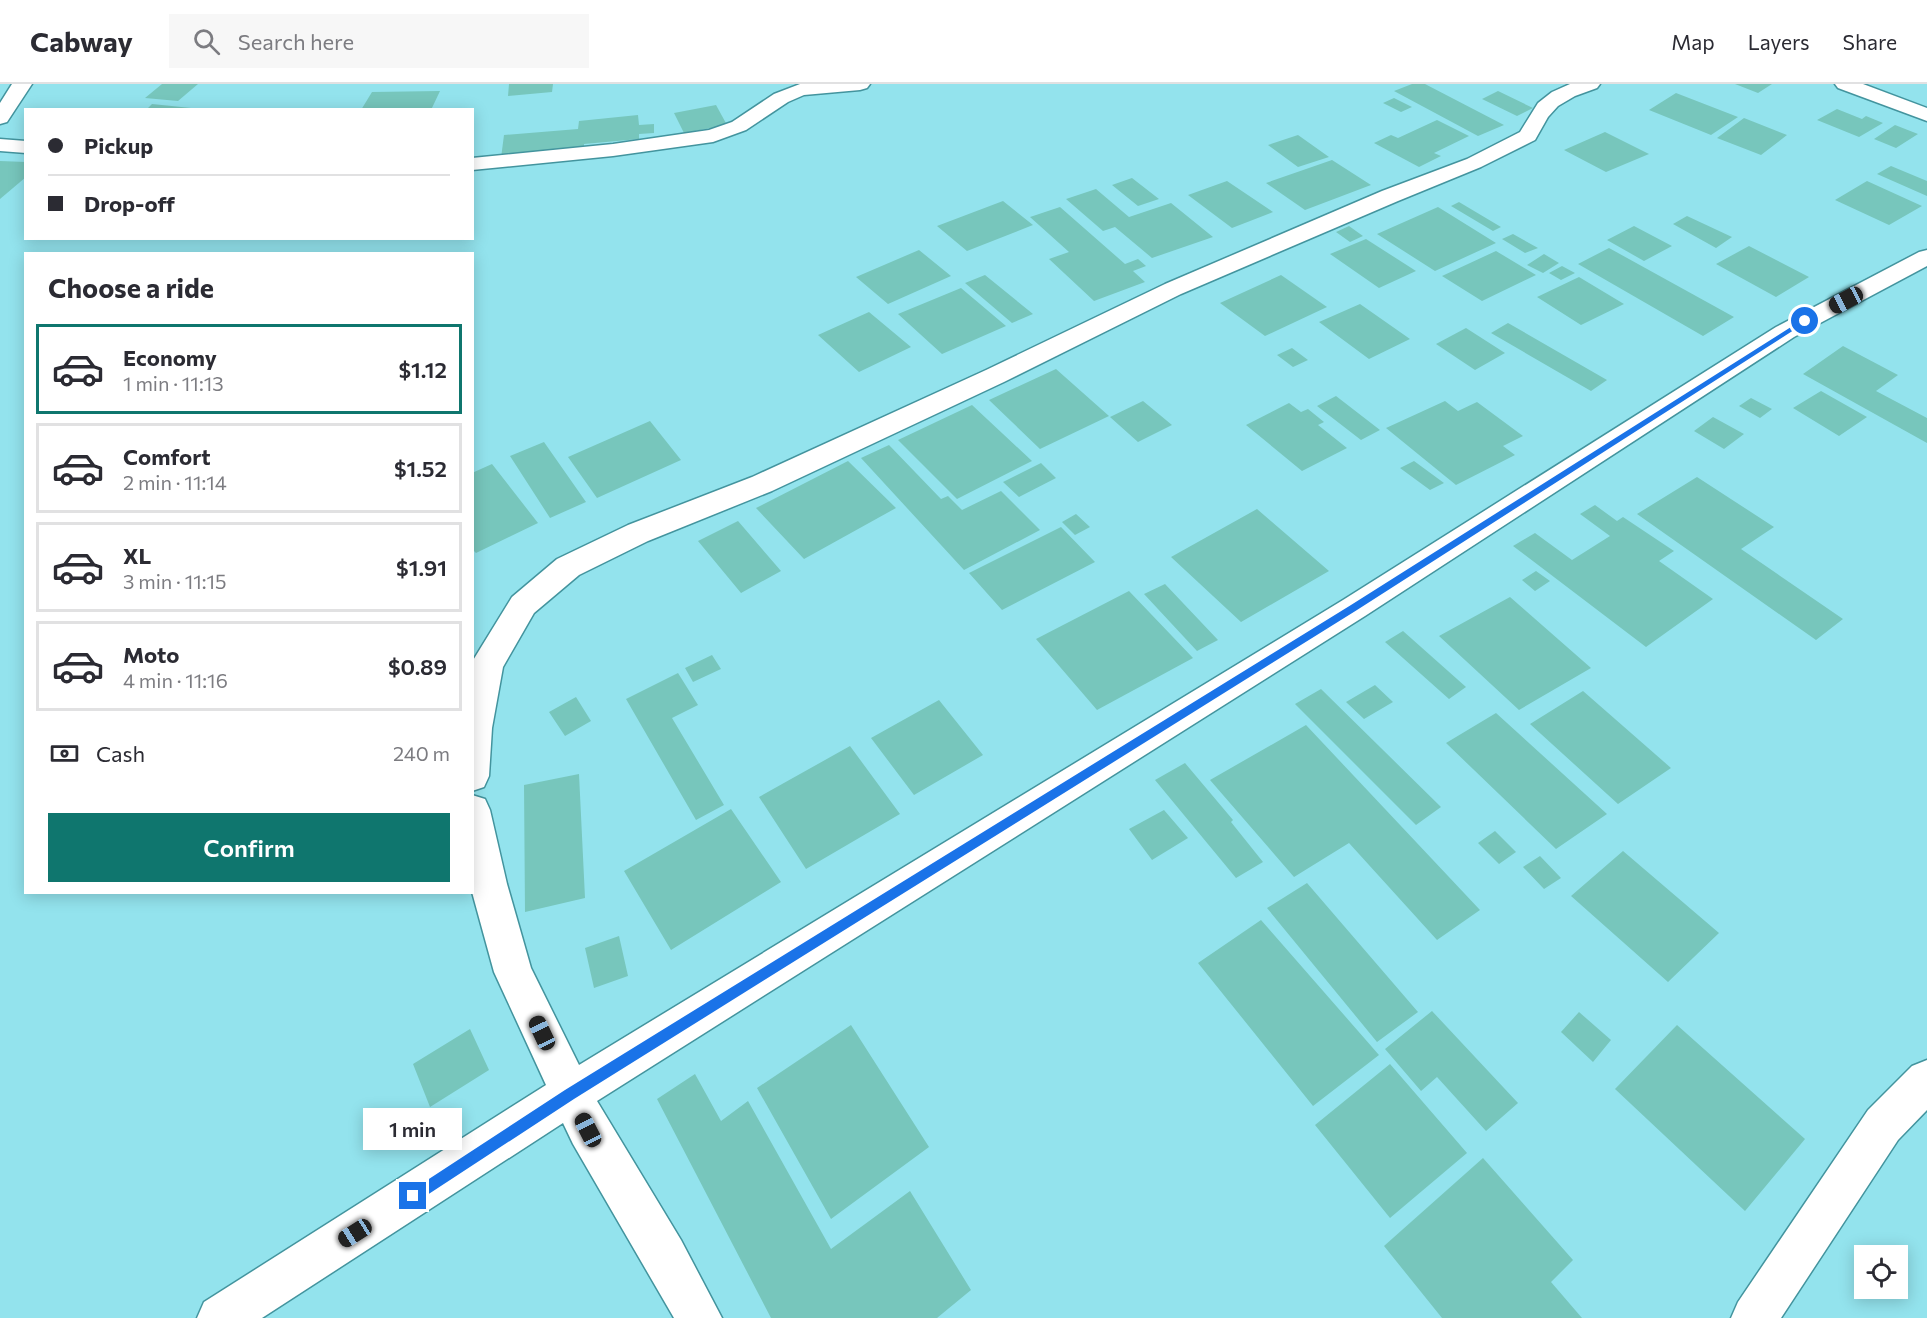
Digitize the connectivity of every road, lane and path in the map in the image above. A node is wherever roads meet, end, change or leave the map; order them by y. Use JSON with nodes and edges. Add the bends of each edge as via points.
{"nodes":[{"id":1,"x":22,"y":84,"type":"edge"},
{"id":2,"x":1590,"y":84,"type":"edge"},
{"id":3,"x":1845,"y":84,"type":"edge"},
{"id":4,"x":848,"y":85,"type":"edge"},
{"id":5,"x":1927,"y":115,"type":"edge"},
{"id":6,"x":0,"y":118,"type":"edge"},
{"id":7,"x":0,"y":145,"type":"edge"},
{"id":8,"x":24,"y":147,"type":"edge"},
{"id":9,"x":474,"y":164,"type":"edge"},
{"id":10,"x":1927,"y":256,"type":"edge"},
{"id":11,"x":474,"y":744,"type":"edge"},
{"id":12,"x":474,"y":819,"type":"edge"},
{"id":13,"x":1927,"y":1082,"type":"edge"},
{"id":14,"x":570,"y":1095,"type":"junction"},
{"id":15,"x":219,"y":1318,"type":"edge"},
{"id":16,"x":699,"y":1318,"type":"edge"},
{"id":17,"x":1754,"y":1318,"type":"edge"}],
"edges":[{"from":1,"to":6,"type":"street"},
{"from":2,"to":11,"type":"street","via":[[1552,98],[1537,115],[1528,136],[1474,163],[1173,289],[762,484],[638,533],[568,567],[523,605],[487,665]]},
{"from":3,"to":5,"type":"street"},
{"from":4,"to":9,"type":"street","via":[[800,90],[739,126],[713,136]]},
{"from":7,"to":8,"type":"street"},
{"from":10,"to":14,"type":"street","via":[[1785,332],[1344,614]]},
{"from":12,"to":14,"type":"street","via":[[513,972]]},
{"from":13,"to":17,"type":"street","via":[[1883,1125]]},
{"from":14,"to":15,"type":"street"},
{"from":14,"to":16,"type":"street"}]}
